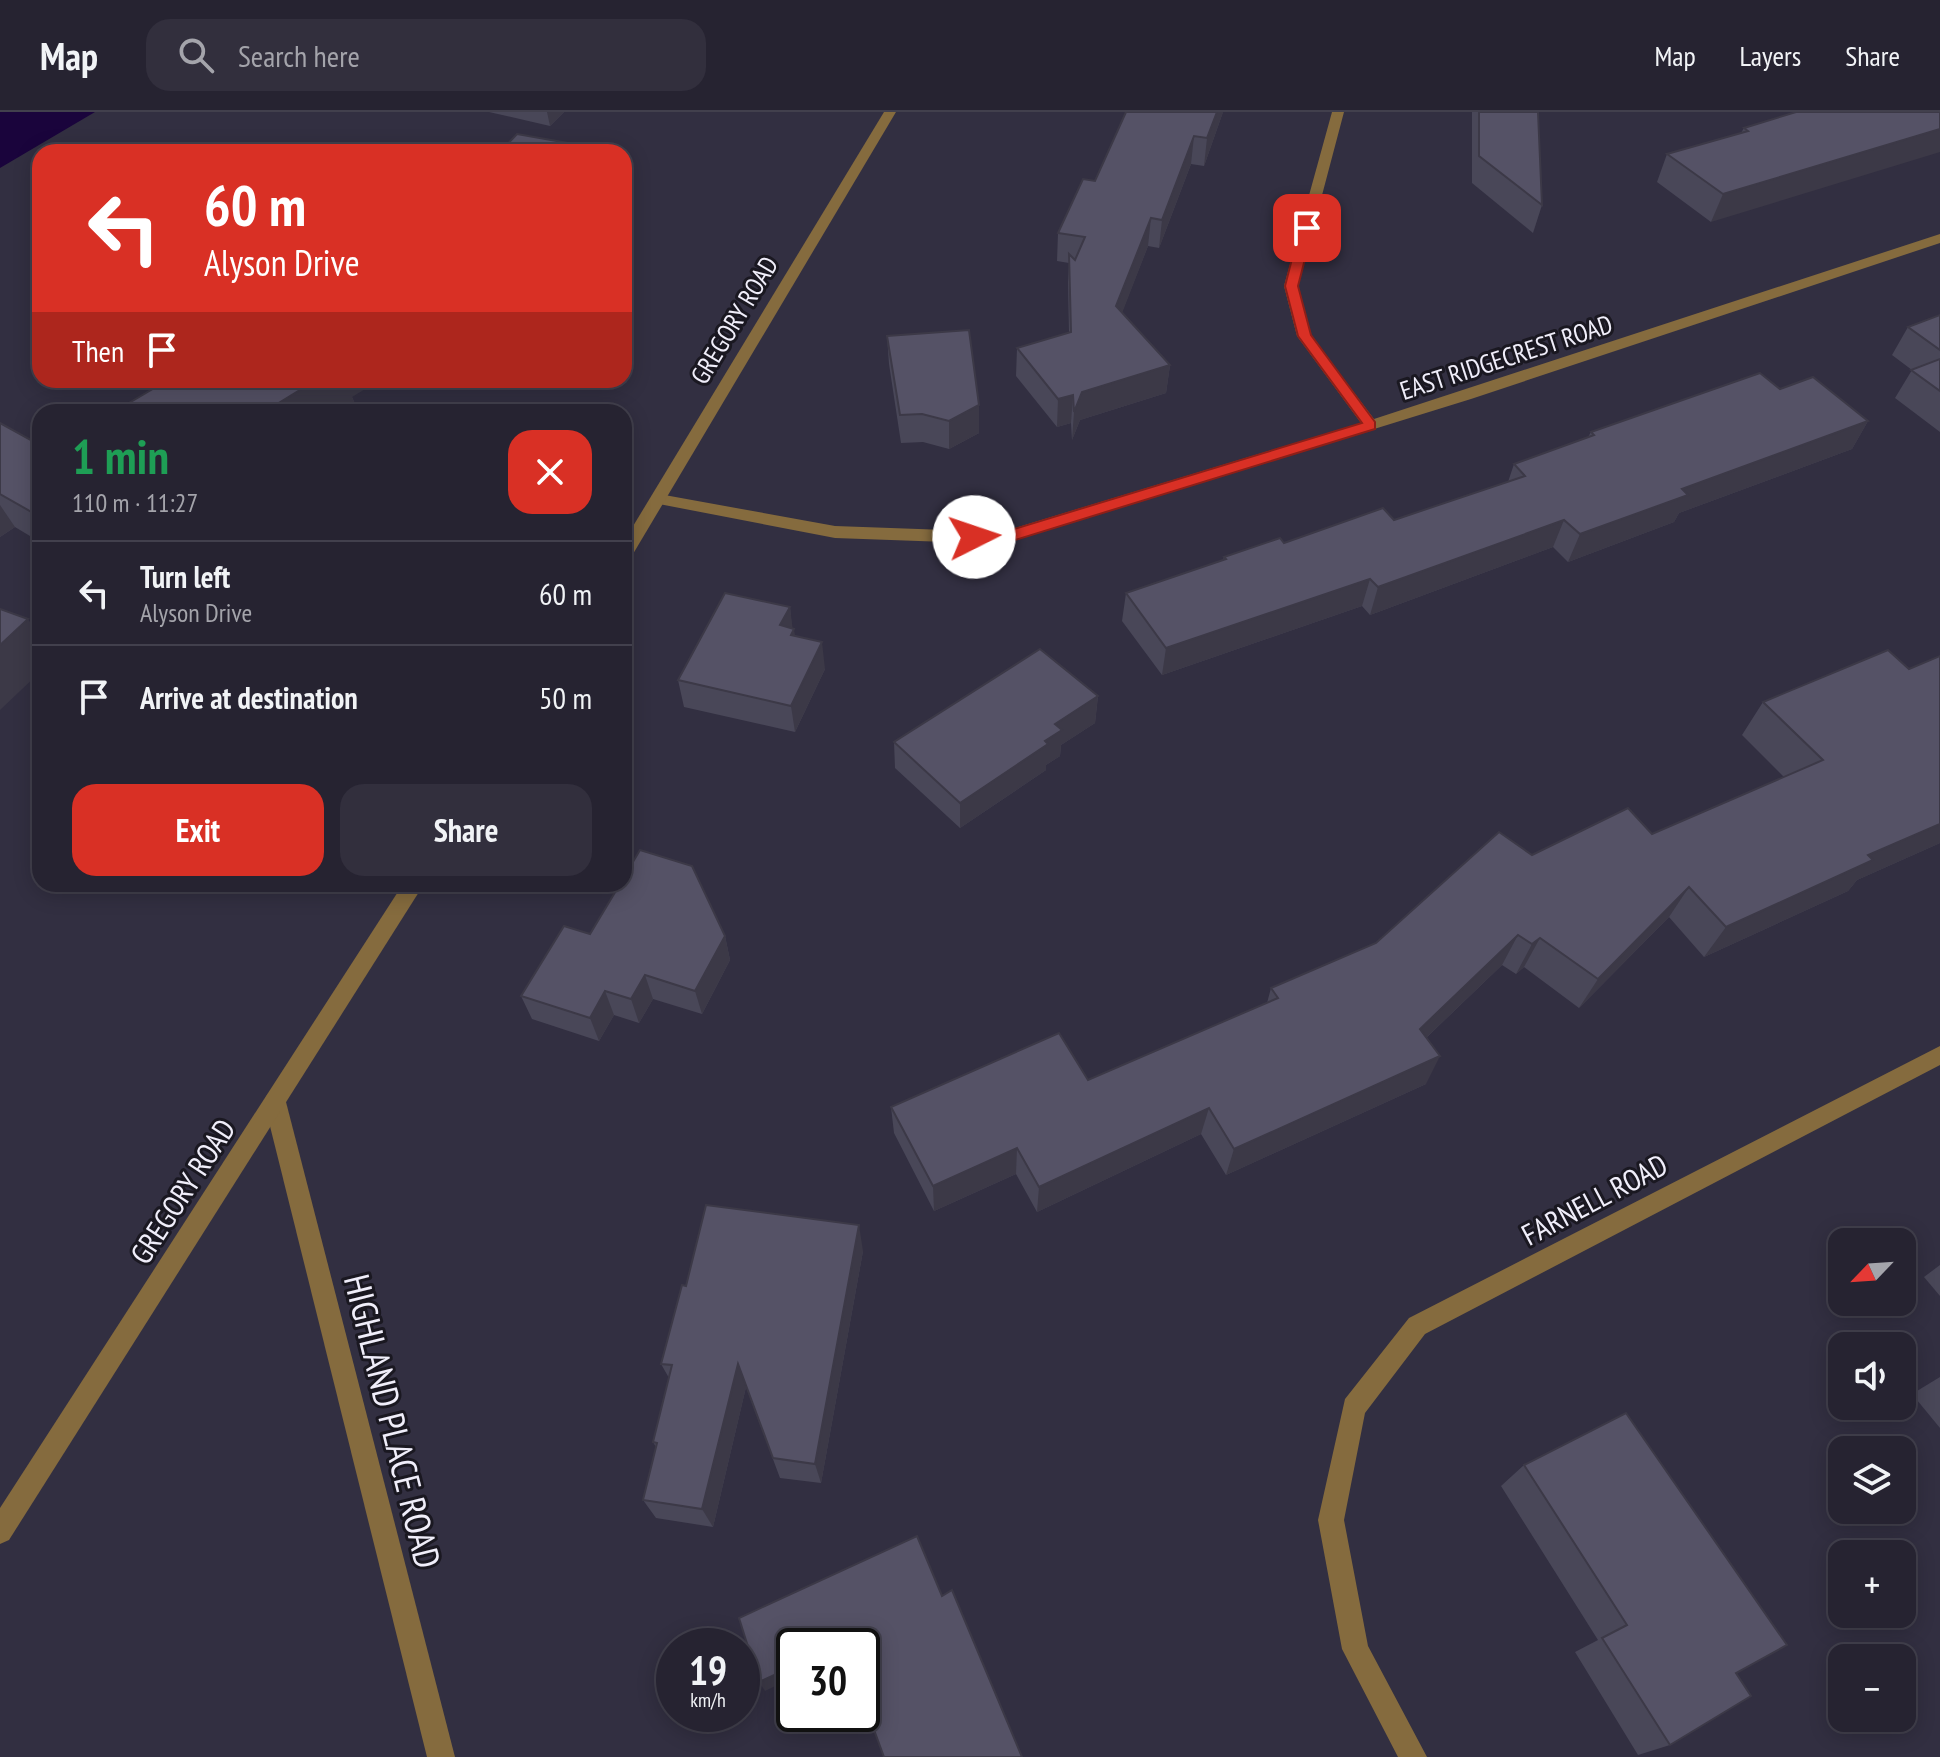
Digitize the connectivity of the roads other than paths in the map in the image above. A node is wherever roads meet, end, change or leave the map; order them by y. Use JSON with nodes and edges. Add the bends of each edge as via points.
{"nodes":[{"id":1,"x":890,"y":112,"type":"edge"},
{"id":2,"x":1338,"y":112,"type":"edge"},
{"id":3,"x":1940,"y":238,"type":"edge"},
{"id":4,"x":1370,"y":425,"type":"junction"},
{"id":5,"x":659,"y":499,"type":"junction"},
{"id":6,"x":632,"y":542,"type":"edge"},
{"id":7,"x":409,"y":892,"type":"edge"},
{"id":8,"x":1940,"y":1055,"type":"edge"},
{"id":9,"x":275,"y":1102,"type":"junction"},
{"id":10,"x":0,"y":1531,"type":"edge"},
{"id":11,"x":441,"y":1757,"type":"edge"},
{"id":12,"x":1413,"y":1757,"type":"edge"}],
"edges":[{"from":1,"to":5,"type":"street","name":"GREGORY ROAD"},
{"from":2,"to":4,"type":"street","via":[[1291,286],[1304,336]]},
{"from":3,"to":4,"type":"street","name":"EAST RIDGECREST ROAD"},
{"from":4,"to":5,"type":"street","name":"EAST RIDGECREST ROAD","via":[[1002,538],[835,532]]},
{"from":5,"to":6,"type":"street","name":"GREGORY ROAD"},
{"from":7,"to":9,"type":"street","name":"GREGORY ROAD"},
{"from":8,"to":12,"type":"street","name":"FARNELL ROAD","via":[[1417,1326],[1354,1408],[1331,1520],[1355,1649]]},
{"from":9,"to":10,"type":"street","name":"GREGORY ROAD"},
{"from":9,"to":11,"type":"street","name":"HIGHLAND PLACE ROAD"}]}
